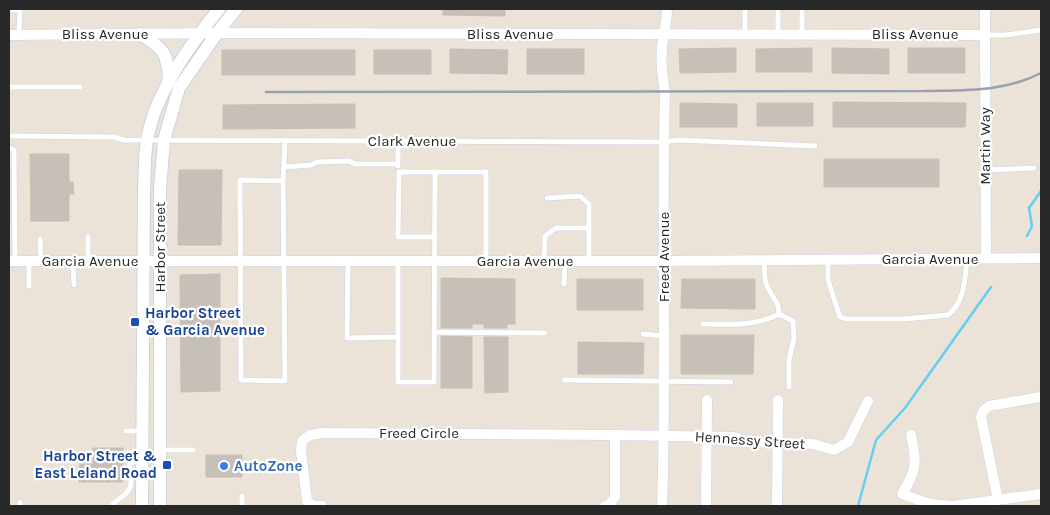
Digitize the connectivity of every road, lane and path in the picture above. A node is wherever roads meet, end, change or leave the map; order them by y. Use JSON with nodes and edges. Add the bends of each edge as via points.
{"nodes":[{"id":1,"x":218,"y":9,"type":"edge"},
{"id":2,"x":236,"y":9,"type":"edge"},
{"id":3,"x":667,"y":9,"type":"edge"},
{"id":4,"x":745,"y":9,"type":"edge"},
{"id":5,"x":778,"y":9,"type":"edge"},
{"id":6,"x":802,"y":9,"type":"edge"},
{"id":7,"x":985,"y":9,"type":"edge"},
{"id":8,"x":9,"y":10,"type":"edge"},
{"id":9,"x":1041,"y":30,"type":"edge"},
{"id":10,"x":217,"y":33,"type":"junction"},
{"id":11,"x":14,"y":34,"type":"edge"},
{"id":12,"x":140,"y":34,"type":"junction"},
{"id":13,"x":199,"y":34,"type":"junction"},
{"id":14,"x":665,"y":34,"type":"junction"},
{"id":15,"x":746,"y":34,"type":"junction"},
{"id":16,"x":778,"y":34,"type":"junction"},
{"id":17,"x":802,"y":34,"type":"junction"},
{"id":18,"x":985,"y":34,"type":"junction"},
{"id":19,"x":169,"y":81,"type":"junction"},
{"id":20,"x":9,"y":87,"type":"edge"},
{"id":21,"x":80,"y":87,"type":"dead end"},
{"id":22,"x":9,"y":136,"type":"edge"},
{"id":23,"x":147,"y":140,"type":"junction"},
{"id":24,"x":164,"y":140,"type":"junction"},
{"id":25,"x":284,"y":141,"type":"junction"},
{"id":26,"x":398,"y":141,"type":"junction"},
{"id":27,"x":664,"y":142,"type":"junction"},
{"id":28,"x":815,"y":146,"type":"dead end"},
{"id":29,"x":9,"y":148,"type":"edge"},
{"id":30,"x":398,"y":164,"type":"junction"},
{"id":31,"x":284,"y":167,"type":"junction"},
{"id":32,"x":1034,"y":168,"type":"dead end"},
{"id":33,"x":985,"y":170,"type":"junction"},
{"id":34,"x":398,"y":172,"type":"junction"},
{"id":35,"x":435,"y":172,"type":"junction"},
{"id":36,"x":283,"y":181,"type":"junction"},
{"id":37,"x":547,"y":198,"type":"dead end"},
{"id":38,"x":589,"y":228,"type":"junction"},
{"id":39,"x":88,"y":237,"type":"dead end"},
{"id":40,"x":434,"y":237,"type":"junction"},
{"id":41,"x":40,"y":239,"type":"dead end"},
{"id":42,"x":967,"y":258,"type":"junction"},
{"id":43,"x":986,"y":258,"type":"junction"},
{"id":44,"x":1041,"y":258,"type":"edge"},
{"id":45,"x":765,"y":260,"type":"junction"},
{"id":46,"x":828,"y":260,"type":"junction"},
{"id":47,"x":12,"y":261,"type":"edge"},
{"id":48,"x":29,"y":261,"type":"junction"},
{"id":49,"x":41,"y":261,"type":"junction"},
{"id":50,"x":73,"y":261,"type":"junction"},
{"id":51,"x":88,"y":261,"type":"junction"},
{"id":52,"x":144,"y":261,"type":"junction"},
{"id":53,"x":160,"y":261,"type":"junction"},
{"id":54,"x":240,"y":261,"type":"junction"},
{"id":55,"x":284,"y":261,"type":"junction"},
{"id":56,"x":348,"y":261,"type":"junction"},
{"id":57,"x":398,"y":261,"type":"junction"},
{"id":58,"x":434,"y":261,"type":"junction"},
{"id":59,"x":486,"y":261,"type":"junction"},
{"id":60,"x":544,"y":261,"type":"junction"},
{"id":61,"x":564,"y":261,"type":"junction"},
{"id":62,"x":589,"y":261,"type":"junction"},
{"id":63,"x":663,"y":261,"type":"junction"},
{"id":64,"x":564,"y":284,"type":"dead end"},
{"id":65,"x":74,"y":285,"type":"dead end"},
{"id":66,"x":29,"y":286,"type":"dead end"},
{"id":67,"x":779,"y":314,"type":"junction"},
{"id":68,"x":703,"y":324,"type":"dead end"},
{"id":69,"x":434,"y":332,"type":"junction"},
{"id":70,"x":545,"y":333,"type":"dead end"},
{"id":71,"x":643,"y":334,"type":"dead end"},
{"id":72,"x":664,"y":336,"type":"junction"},
{"id":73,"x":398,"y":337,"type":"junction"},
{"id":74,"x":564,"y":380,"type":"dead end"},
{"id":75,"x":664,"y":382,"type":"junction"},
{"id":76,"x":731,"y":382,"type":"dead end"},
{"id":77,"x":788,"y":387,"type":"dead end"},
{"id":78,"x":1041,"y":398,"type":"edge"},
{"id":79,"x":707,"y":400,"type":"dead end"},
{"id":80,"x":778,"y":400,"type":"dead end"},
{"id":81,"x":868,"y":401,"type":"dead end"},
{"id":82,"x":126,"y":431,"type":"dead end"},
{"id":83,"x":143,"y":431,"type":"junction"},
{"id":84,"x":911,"y":434,"type":"dead end"},
{"id":85,"x":615,"y":435,"type":"junction"},
{"id":86,"x":665,"y":435,"type":"junction"},
{"id":87,"x":707,"y":436,"type":"junction"},
{"id":88,"x":778,"y":444,"type":"junction"},
{"id":89,"x":160,"y":450,"type":"junction"},
{"id":90,"x":193,"y":450,"type":"dead end"},
{"id":91,"x":143,"y":458,"type":"junction"},
{"id":92,"x":1041,"y":494,"type":"edge"},
{"id":93,"x":242,"y":496,"type":"dead end"},
{"id":94,"x":998,"y":500,"type":"junction"},
{"id":95,"x":113,"y":504,"type":"dead end"},
{"id":96,"x":142,"y":506,"type":"edge"},
{"id":97,"x":160,"y":506,"type":"edge"},
{"id":98,"x":242,"y":506,"type":"edge"},
{"id":99,"x":322,"y":506,"type":"edge"},
{"id":100,"x":605,"y":506,"type":"edge"},
{"id":101,"x":662,"y":506,"type":"edge"},
{"id":102,"x":706,"y":506,"type":"edge"},
{"id":103,"x":777,"y":506,"type":"edge"}],
"edges":[{"from":1,"to":13,"type":"street","name":"Harbor Street"},
{"from":2,"to":10,"type":"street","name":"Harbor Street"},
{"from":3,"to":14,"type":"street","name":"Freed Avenue"},
{"from":4,"to":15,"type":"lane"},
{"from":5,"to":16,"type":"lane"},
{"from":6,"to":17,"type":"lane"},
{"from":7,"to":18,"type":"street"},
{"from":8,"to":11,"type":"lane","via":[[20,10]]},
{"from":9,"to":18,"type":"lane"},
{"from":10,"to":13,"type":"street","name":"Bliss Avenue"},
{"from":10,"to":14,"type":"street","name":"Bliss Avenue"},
{"from":10,"to":24,"type":"street","name":"Harbor Street","via":[[179,88]]},
{"from":11,"to":12,"type":"street","name":"Bliss Avenue"},
{"from":12,"to":13,"type":"street","name":"Bliss Avenue"},
{"from":12,"to":19,"type":"street","via":[[164,52]]},
{"from":13,"to":19,"type":"street","name":"Harbor Street"},
{"from":14,"to":15,"type":"street","name":"Bliss Avenue"},
{"from":14,"to":27,"type":"street","name":"Freed Avenue","via":[[662,50]]},
{"from":15,"to":16,"type":"street","name":"Bliss Avenue"},
{"from":16,"to":17,"type":"street","name":"Bliss Avenue"},
{"from":17,"to":18,"type":"street","name":"Bliss Avenue"},
{"from":18,"to":33,"type":"street","name":"Martin Way"},
{"from":19,"to":23,"type":"street","name":"Harbor Street","via":[[157,106]]},
{"from":20,"to":21,"type":"lane"},
{"from":22,"to":23,"type":"lane","name":"Clark Avenue"},
{"from":23,"to":24,"type":"lane","name":"Clark Avenue"},
{"from":23,"to":52,"type":"street","name":"Harbor Street"},
{"from":24,"to":25,"type":"lane","name":"Clark Avenue"},
{"from":24,"to":53,"type":"street","name":"Harbor Street"},
{"from":25,"to":26,"type":"lane","name":"Clark Avenue"},
{"from":25,"to":31,"type":"lane"},
{"from":26,"to":27,"type":"lane","name":"Clark Avenue"},
{"from":26,"to":30,"type":"lane"},
{"from":27,"to":28,"type":"lane","name":"Clark Avenue"},
{"from":27,"to":63,"type":"street","name":"Freed Avenue"},
{"from":29,"to":47,"type":"lane","via":[[14,150]]},
{"from":30,"to":31,"type":"lane","via":[[356,164],[349,161]]},
{"from":30,"to":34,"type":"lane"},
{"from":31,"to":36,"type":"lane"},
{"from":32,"to":33,"type":"lane"},
{"from":33,"to":43,"type":"street","name":"Martin Way"},
{"from":34,"to":35,"type":"lane"},
{"from":34,"to":40,"type":"lane","via":[[398,237]]},
{"from":35,"to":40,"type":"lane"},
{"from":35,"to":59,"type":"lane","via":[[486,172]]},
{"from":36,"to":54,"type":"lane","via":[[240,180]]},
{"from":36,"to":55,"type":"lane"},
{"from":37,"to":38,"type":"lane","via":[[580,196],[589,204]]},
{"from":38,"to":60,"type":"lane","via":[[556,228],[544,236]]},
{"from":38,"to":62,"type":"lane"},
{"from":39,"to":51,"type":"lane"},
{"from":40,"to":58,"type":"lane"},
{"from":41,"to":49,"type":"lane"},
{"from":42,"to":43,"type":"street","name":"Garcia Avenue"},
{"from":42,"to":46,"type":"street","name":"Garcia Avenue"},
{"from":42,"to":46,"type":"lane","via":[[963,292],[952,312],[904,319],[840,317],[828,280]]},
{"from":43,"to":44,"type":"street","name":"Garcia Avenue"},
{"from":45,"to":46,"type":"street","name":"Garcia Avenue"},
{"from":45,"to":63,"type":"street","name":"Garcia Avenue"},
{"from":45,"to":67,"type":"lane","via":[[764,273],[768,288],[779,305]]},
{"from":47,"to":48,"type":"street","name":"Garcia Avenue"},
{"from":48,"to":49,"type":"street","name":"Garcia Avenue"},
{"from":48,"to":66,"type":"lane"},
{"from":49,"to":50,"type":"street","name":"Garcia Avenue"},
{"from":50,"to":51,"type":"street","name":"Garcia Avenue"},
{"from":50,"to":65,"type":"lane"},
{"from":51,"to":52,"type":"street","name":"Garcia Avenue"},
{"from":52,"to":53,"type":"street","name":"Garcia Avenue"},
{"from":52,"to":83,"type":"street","name":"Harbor Street"},
{"from":53,"to":54,"type":"street","name":"Garcia Avenue"},
{"from":53,"to":89,"type":"street","name":"Harbor Street"},
{"from":54,"to":55,"type":"street","name":"Garcia Avenue"},
{"from":54,"to":55,"type":"lane","via":[[240,380],[285,381]]},
{"from":55,"to":56,"type":"street","name":"Garcia Avenue"},
{"from":56,"to":57,"type":"street","name":"Garcia Avenue"},
{"from":56,"to":73,"type":"lane","via":[[347,338]]},
{"from":57,"to":58,"type":"street","name":"Garcia Avenue"},
{"from":57,"to":73,"type":"lane"},
{"from":58,"to":59,"type":"street","name":"Garcia Avenue"},
{"from":58,"to":69,"type":"lane"},
{"from":59,"to":60,"type":"street","name":"Garcia Avenue"},
{"from":60,"to":61,"type":"street","name":"Garcia Avenue"},
{"from":61,"to":62,"type":"street","name":"Garcia Avenue"},
{"from":61,"to":64,"type":"lane"},
{"from":62,"to":63,"type":"street","name":"Garcia Avenue"},
{"from":63,"to":72,"type":"street","name":"Freed Avenue"},
{"from":67,"to":68,"type":"lane","via":[[752,324]]},
{"from":67,"to":77,"type":"lane","via":[[793,321]]},
{"from":69,"to":70,"type":"lane"},
{"from":69,"to":73,"type":"lane","via":[[434,382],[398,382]]},
{"from":71,"to":72,"type":"lane"},
{"from":72,"to":75,"type":"street","name":"Freed Avenue"},
{"from":74,"to":75,"type":"lane"},
{"from":75,"to":76,"type":"lane"},
{"from":75,"to":86,"type":"street","name":"Freed Avenue"},
{"from":78,"to":94,"type":"street","via":[[989,406],[983,410],[981,417]]},
{"from":79,"to":87,"type":"street"},
{"from":80,"to":88,"type":"street"},
{"from":81,"to":88,"type":"street","name":"Hennessy Street","via":[[848,442],[834,450],[813,444]]},
{"from":82,"to":83,"type":"lane"},
{"from":83,"to":91,"type":"street","name":"Harbor Street"},
{"from":84,"to":94,"type":"street","via":[[915,464],[912,478],[902,494],[930,504],[952,506]]},
{"from":85,"to":86,"type":"street","name":"Freed Circle"},
{"from":85,"to":99,"type":"street","name":"Freed Circle","via":[[310,435],[301,446],[304,489],[307,501],[313,506]]},
{"from":85,"to":100,"type":"street","via":[[615,497]]},
{"from":86,"to":87,"type":"street","name":"Hennessy Street"},
{"from":86,"to":101,"type":"street","name":"Freed Avenue"},
{"from":87,"to":88,"type":"street","name":"Hennessy Street"},
{"from":87,"to":102,"type":"street"},
{"from":88,"to":103,"type":"street"},
{"from":89,"to":90,"type":"lane"},
{"from":89,"to":97,"type":"street","name":"Harbor Street"},
{"from":91,"to":95,"type":"lane","via":[[130,464],[130,488]]},
{"from":91,"to":96,"type":"street","name":"Harbor Street"},
{"from":92,"to":94,"type":"street"},
{"from":93,"to":98,"type":"lane"}]}
